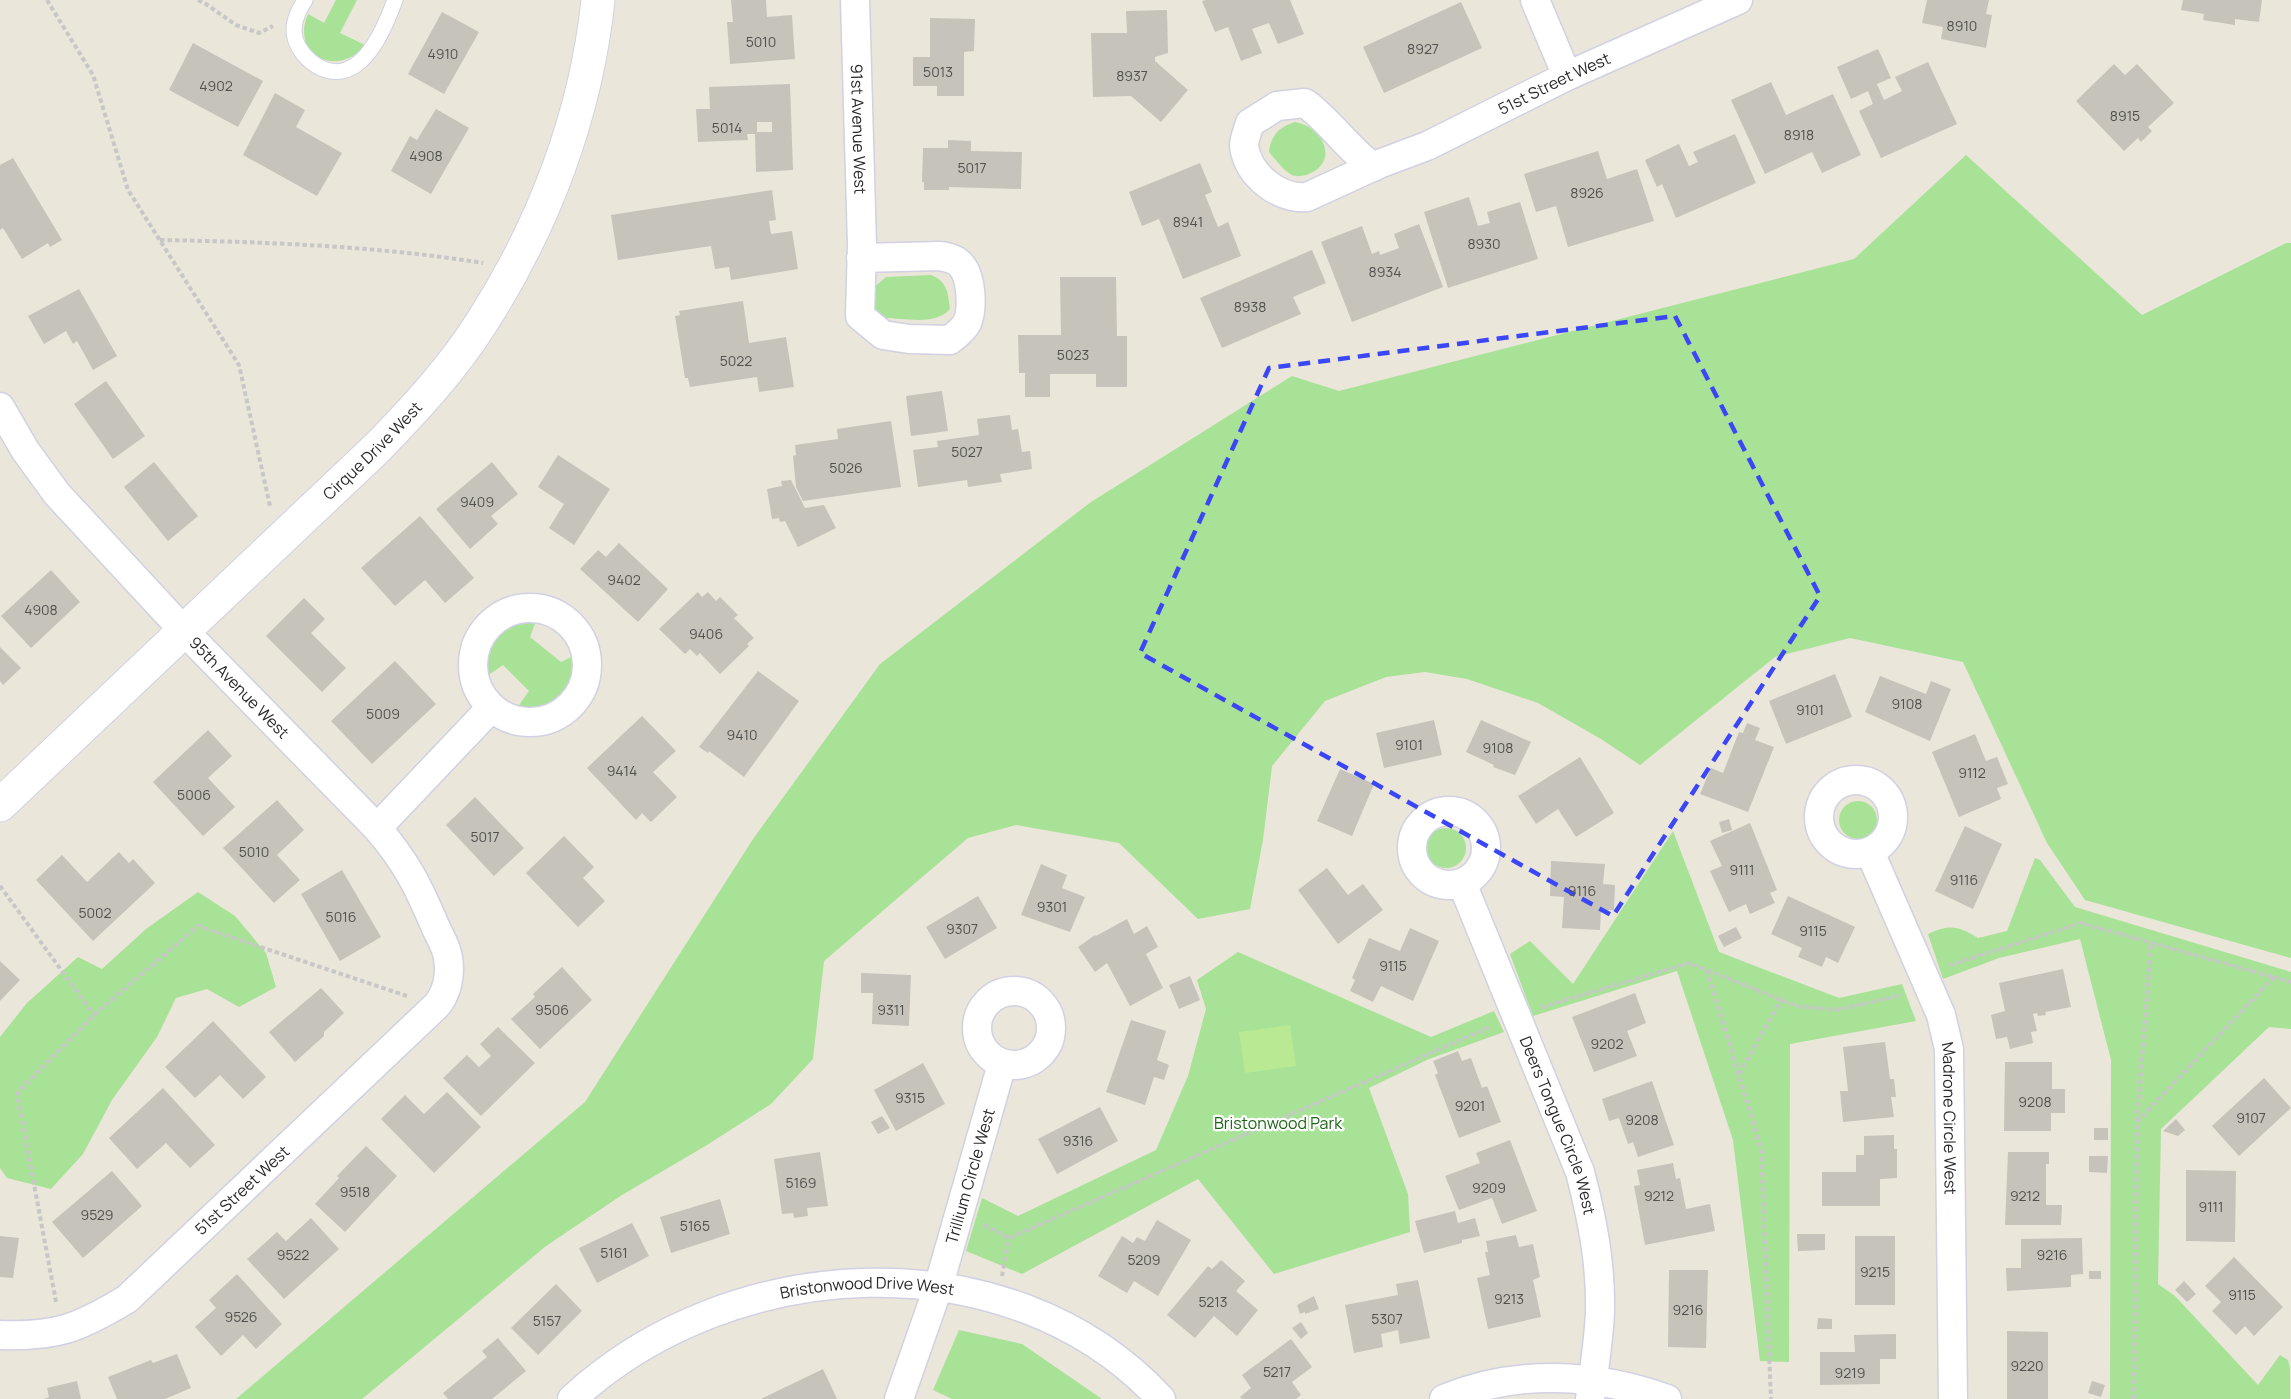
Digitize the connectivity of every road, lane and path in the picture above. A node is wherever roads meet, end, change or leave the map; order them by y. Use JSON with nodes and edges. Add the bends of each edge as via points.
{"nodes":[{"id":1,"x":47,"y":0,"type":"edge"},
{"id":2,"x":198,"y":0,"type":"edge"},
{"id":3,"x":305,"y":0,"type":"edge"},
{"id":4,"x":396,"y":0,"type":"edge"},
{"id":5,"x":598,"y":0,"type":"edge"},
{"id":6,"x":855,"y":0,"type":"edge"},
{"id":7,"x":1535,"y":0,"type":"edge"},
{"id":8,"x":1738,"y":0,"type":"edge"},
{"id":9,"x":297,"y":15,"type":"junction"},
{"id":10,"x":1567,"y":76,"type":"junction"},
{"id":11,"x":1373,"y":167,"type":"dead end"},
{"id":12,"x":160,"y":240,"type":"junction"},
{"id":13,"x":861,"y":258,"type":"dead end"},
{"id":14,"x":513,"y":268,"type":"junction"},
{"id":15,"x":0,"y":407,"type":"edge"},
{"id":16,"x":278,"y":542,"type":"junction"},
{"id":17,"x":184,"y":631,"type":"junction"},
{"id":18,"x":491,"y":708,"type":"junction"},
{"id":19,"x":0,"y":805,"type":"edge"},
{"id":20,"x":377,"y":828,"type":"junction"},
{"id":21,"x":1870,"y":852,"type":"dead end"},
{"id":22,"x":1462,"y":883,"type":"dead end"},
{"id":23,"x":0,"y":886,"type":"edge"},
{"id":24,"x":2151,"y":943,"type":"junction"},
{"id":25,"x":1706,"y":970,"type":"junction"},
{"id":26,"x":2274,"y":977,"type":"junction"},
{"id":27,"x":1926,"y":980,"type":"junction"},
{"id":28,"x":2291,"y":982,"type":"edge"},
{"id":29,"x":442,"y":995,"type":"junction"},
{"id":30,"x":1781,"y":1000,"type":"junction"},
{"id":31,"x":94,"y":1015,"type":"junction"},
{"id":32,"x":1517,"y":1015,"type":"junction"},
{"id":33,"x":1002,"y":1064,"type":"dead end"},
{"id":34,"x":1738,"y":1074,"type":"junction"},
{"id":35,"x":2137,"y":1122,"type":"junction"},
{"id":36,"x":960,"y":1212,"type":"junction"},
{"id":37,"x":1009,"y":1238,"type":"junction"},
{"id":38,"x":938,"y":1288,"type":"junction"},
{"id":39,"x":998,"y":1300,"type":"junction"},
{"id":40,"x":61,"y":1331,"type":"junction"},
{"id":41,"x":0,"y":1335,"type":"edge"},
{"id":42,"x":1592,"y":1389,"type":"edge"},
{"id":43,"x":572,"y":1399,"type":"edge"},
{"id":44,"x":899,"y":1399,"type":"edge"},
{"id":45,"x":1161,"y":1399,"type":"edge"},
{"id":46,"x":1444,"y":1399,"type":"edge"},
{"id":47,"x":1667,"y":1399,"type":"edge"},
{"id":48,"x":1771,"y":1399,"type":"edge"},
{"id":49,"x":1953,"y":1399,"type":"edge"},
{"id":50,"x":2134,"y":1399,"type":"edge"}],
"edges":[{"from":1,"to":12,"type":"path","via":[[93,75],[128,190]]},
{"from":2,"to":9,"type":"path","via":[[236,26],[259,33]]},
{"from":3,"to":9,"type":"lane"},
{"from":4,"to":9,"type":"lane","via":[[384,29],[364,58],[346,71],[321,69],[303,53],[294,33]]},
{"from":5,"to":14,"type":"street","name":"Cirque Drive West","via":[[572,128],[550,190]]},
{"from":6,"to":13,"type":"street","name":"91st Avenue West"},
{"from":7,"to":10,"type":"street"},
{"from":8,"to":10,"type":"street","name":"51st Street West"},
{"from":10,"to":11,"type":"street","name":"51st Street West","via":[[1427,146]]},
{"from":12,"to":14,"type":"path","via":[[236,241],[423,254]]},
{"from":12,"to":16,"type":"path","via":[[239,364]]},
{"from":14,"to":16,"type":"street","name":"Cirque Drive West","via":[[481,324],[415,409]]},
{"from":15,"to":17,"type":"street","name":"95th Avenue West","via":[[57,494]]},
{"from":16,"to":17,"type":"street","name":"Cirque Drive West"},
{"from":17,"to":19,"type":"street","name":"Cirque Drive West"},
{"from":17,"to":20,"type":"street","name":"95th Avenue West"},
{"from":18,"to":18,"type":"street","via":[[472,675],[473,655],[492,621],[509,611],[528,607],[548,610],[565,619],[586,650],[588,668],[584,686],[574,702],[560,715],[543,722],[524,723]]},
{"from":18,"to":20,"type":"street"},
{"from":20,"to":29,"type":"street","name":"95th Avenue West","via":[[418,884],[448,958]]},
{"from":21,"to":27,"type":"street","name":"Madrone Circle West"},
{"from":22,"to":32,"type":"street","name":"Deers Tongue Circle West"},
{"from":23,"to":31,"type":"path"},
{"from":24,"to":26,"type":"path"},
{"from":24,"to":27,"type":"path","via":[[2081,923]]},
{"from":24,"to":35,"type":"path"},
{"from":25,"to":30,"type":"path"},
{"from":25,"to":32,"type":"path","via":[[1689,963]]},
{"from":25,"to":34,"type":"path"},
{"from":26,"to":28,"type":"path"},
{"from":26,"to":35,"type":"path"},
{"from":27,"to":30,"type":"path","via":[[1836,1010],[1797,1006]]},
{"from":27,"to":49,"type":"street","name":"Madrone Circle West","via":[[1941,1015],[1948,1049]]},
{"from":29,"to":31,"type":"path","via":[[198,926]]},
{"from":29,"to":40,"type":"street","name":"51st Street West","via":[[127,1299],[89,1322]]},
{"from":30,"to":34,"type":"path"},
{"from":31,"to":40,"type":"path","via":[[17,1093]]},
{"from":32,"to":37,"type":"path"},
{"from":32,"to":42,"type":"street","name":"Deers Tongue Circle West","via":[[1580,1172],[1596,1240],[1600,1310]]},
{"from":33,"to":36,"type":"street","name":"Trillium Circle West"},
{"from":34,"to":48,"type":"path","via":[[1761,1149]]},
{"from":35,"to":50,"type":"path"},
{"from":36,"to":37,"type":"path"},
{"from":36,"to":38,"type":"street","name":"Trillium Circle West"},
{"from":37,"to":39,"type":"path"},
{"from":38,"to":39,"type":"street","name":"Bristonwood Drive West"},
{"from":38,"to":43,"type":"street","name":"Bristonwood Drive West","via":[[862,1282],[815,1286],[751,1299],[716,1310],[649,1341]]},
{"from":38,"to":44,"type":"street","name":"Trillium Circle West"},
{"from":39,"to":45,"type":"street","name":"Bristonwood Drive West","via":[[1027,1309],[1082,1336],[1132,1371]]},
{"from":40,"to":41,"type":"street","name":"51st Street West","via":[[32,1336]]},
{"from":42,"to":46,"type":"street","via":[[1566,1377],[1511,1381]]},
{"from":42,"to":47,"type":"street","via":[[1630,1387]]}]}
